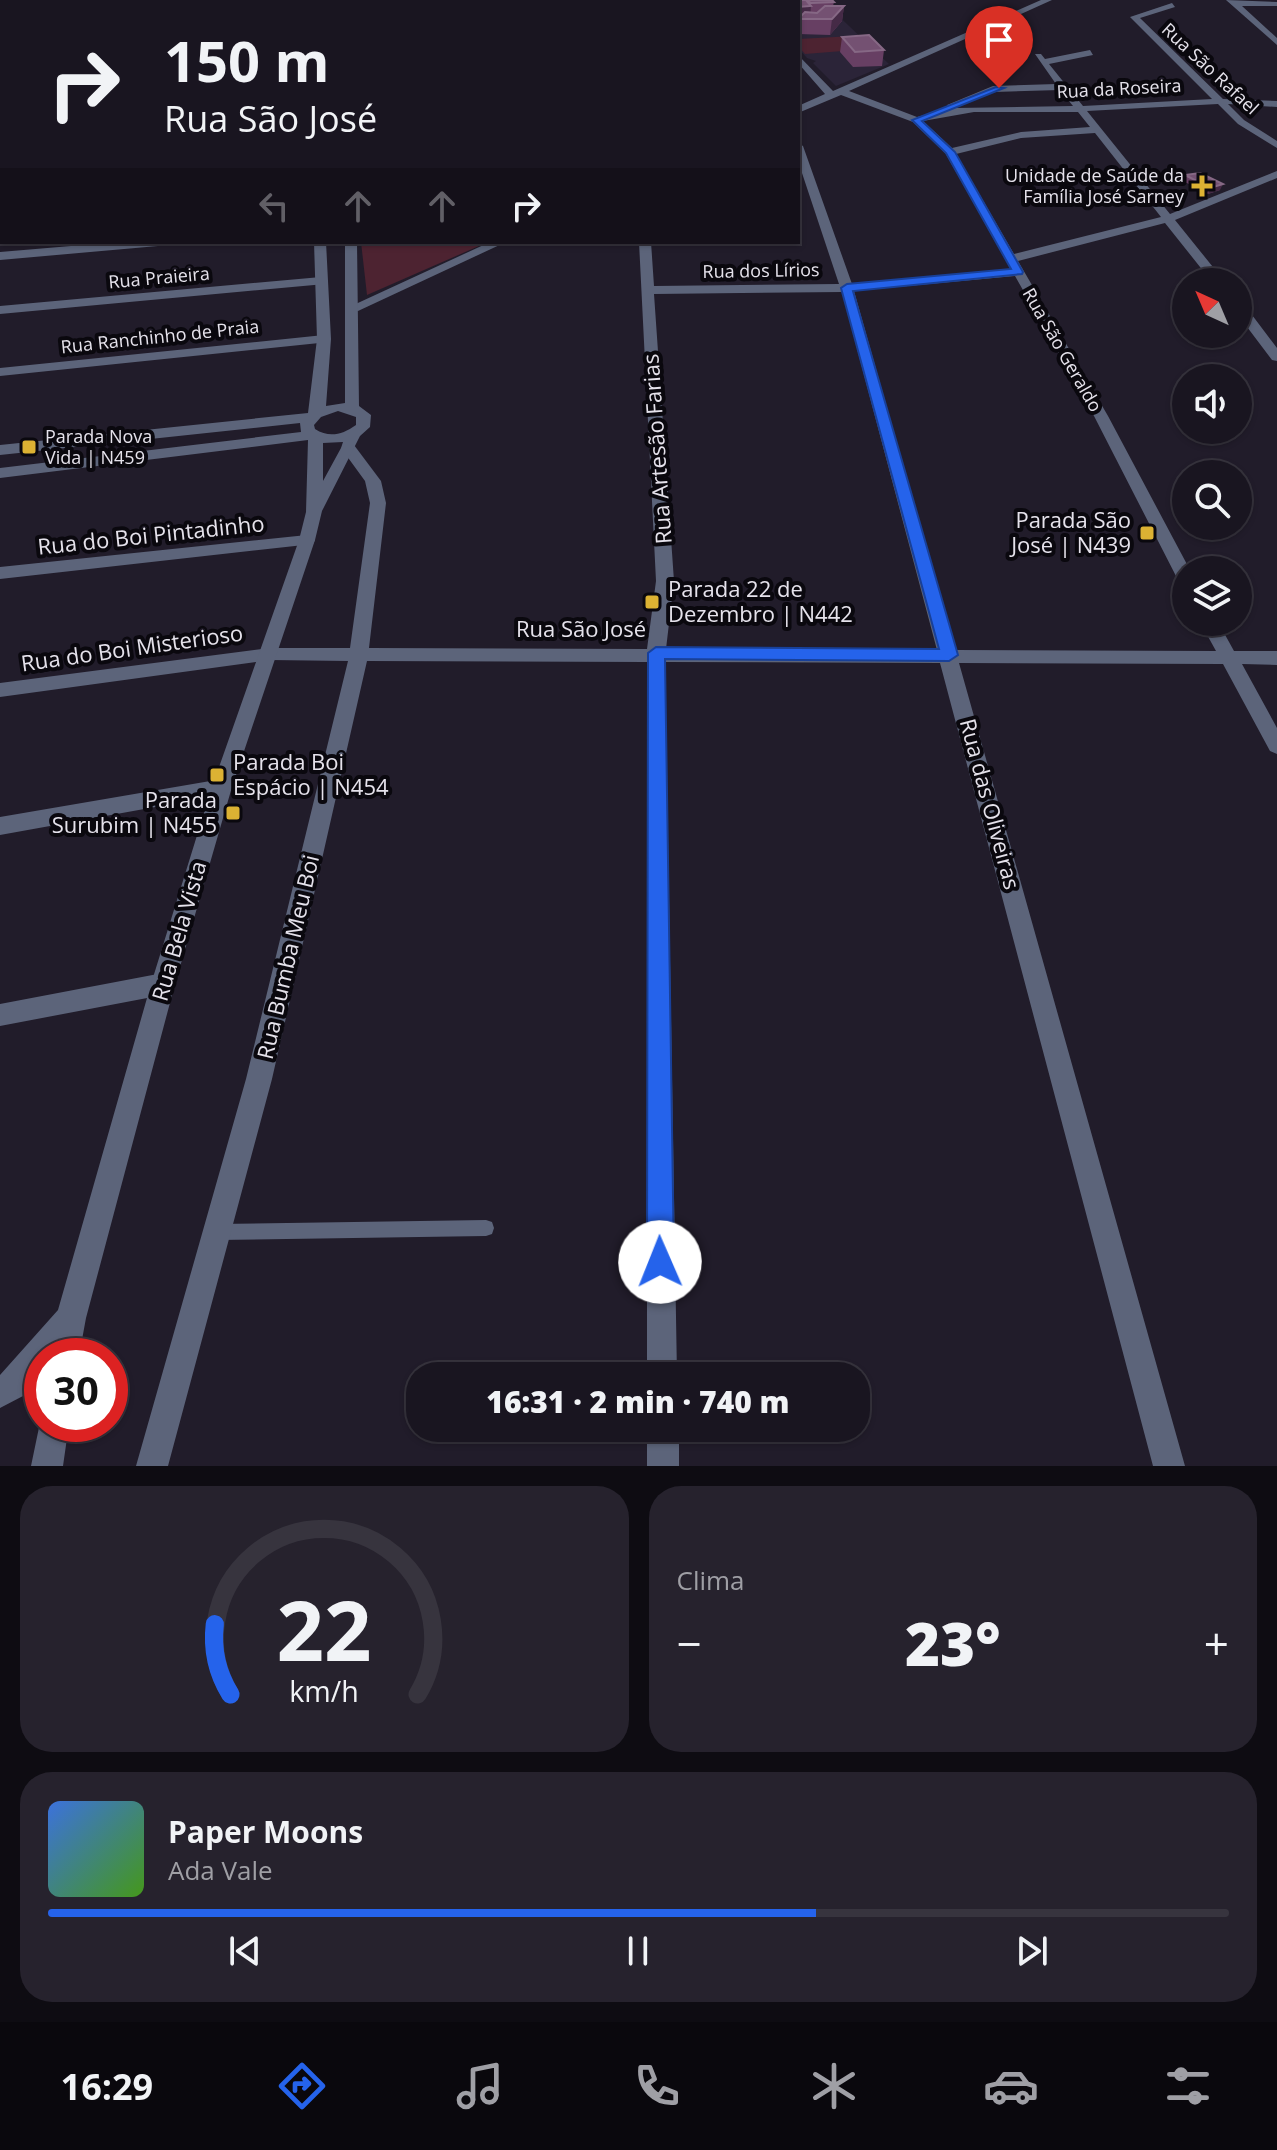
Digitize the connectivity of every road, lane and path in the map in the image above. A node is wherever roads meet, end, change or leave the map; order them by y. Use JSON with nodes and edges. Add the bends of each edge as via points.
{"nodes":[{"id":1,"x":1048,"y":0,"type":"edge"},
{"id":2,"x":1232,"y":2,"type":"edge"},
{"id":3,"x":1277,"y":4,"type":"edge"},
{"id":4,"x":1172,"y":5,"type":"dead end"},
{"id":5,"x":1277,"y":42,"type":"edge"},
{"id":6,"x":1090,"y":53,"type":"dead end"},
{"id":7,"x":800,"y":60,"type":"edge"},
{"id":8,"x":1062,"y":87,"type":"junction"},
{"id":9,"x":836,"y":93,"type":"junction"},
{"id":10,"x":1218,"y":101,"type":"junction"},
{"id":11,"x":1277,"y":104,"type":"edge"},
{"id":12,"x":1079,"y":108,"type":"junction"},
{"id":13,"x":800,"y":109,"type":"edge"},
{"id":14,"x":939,"y":112,"type":"junction"},
{"id":15,"x":916,"y":120,"type":"junction"},
{"id":16,"x":1097,"y":130,"type":"junction"},
{"id":17,"x":1277,"y":145,"type":"edge"},
{"id":18,"x":800,"y":152,"type":"edge"},
{"id":19,"x":950,"y":152,"type":"junction"},
{"id":20,"x":1277,"y":174,"type":"edge"},
{"id":21,"x":1170,"y":218,"type":"junction"},
{"id":22,"x":135,"y":244,"type":"edge"},
{"id":23,"x":320,"y":244,"type":"edge"},
{"id":24,"x":351,"y":244,"type":"edge"},
{"id":25,"x":496,"y":244,"type":"edge"},
{"id":26,"x":645,"y":244,"type":"edge"},
{"id":27,"x":0,"y":256,"type":"edge"},
{"id":28,"x":1010,"y":259,"type":"junction"},
{"id":29,"x":1208,"y":268,"type":"edge"},
{"id":30,"x":1018,"y":272,"type":"junction"},
{"id":31,"x":321,"y":281,"type":"junction"},
{"id":32,"x":847,"y":288,"type":"junction"},
{"id":33,"x":647,"y":290,"type":"junction"},
{"id":34,"x":353,"y":308,"type":"junction"},
{"id":35,"x":0,"y":310,"type":"edge"},
{"id":36,"x":1252,"y":324,"type":"edge"},
{"id":37,"x":324,"y":339,"type":"junction"},
{"id":38,"x":1277,"y":357,"type":"edge"},
{"id":39,"x":0,"y":372,"type":"edge"},
{"id":40,"x":352,"y":408,"type":"junction"},
{"id":41,"x":314,"y":415,"type":"junction"},
{"id":42,"x":314,"y":436,"type":"junction"},
{"id":43,"x":351,"y":442,"type":"junction"},
{"id":44,"x":0,"y":450,"type":"edge"},
{"id":45,"x":0,"y":473,"type":"edge"},
{"id":46,"x":314,"y":512,"type":"junction"},
{"id":47,"x":307,"y":540,"type":"junction"},
{"id":48,"x":1174,"y":556,"type":"edge"},
{"id":49,"x":0,"y":573,"type":"edge"},
{"id":50,"x":1216,"y":636,"type":"edge"},
{"id":51,"x":656,"y":653,"type":"junction"},
{"id":52,"x":270,"y":654,"type":"junction"},
{"id":53,"x":359,"y":654,"type":"junction"},
{"id":54,"x":949,"y":655,"type":"junction"},
{"id":55,"x":1228,"y":658,"type":"junction"},
{"id":56,"x":1277,"y":658,"type":"edge"},
{"id":57,"x":0,"y":690,"type":"edge"},
{"id":58,"x":1277,"y":746,"type":"edge"},
{"id":59,"x":222,"y":787,"type":"junction"},
{"id":60,"x":0,"y":826,"type":"edge"},
{"id":61,"x":163,"y":984,"type":"junction"},
{"id":62,"x":0,"y":1015,"type":"edge"},
{"id":63,"x":486,"y":1228,"type":"dead end"},
{"id":64,"x":217,"y":1232,"type":"junction"},
{"id":65,"x":71,"y":1318,"type":"junction"},
{"id":66,"x":67,"y":1338,"type":"edge"},
{"id":67,"x":662,"y":1362,"type":"edge"},
{"id":68,"x":0,"y":1393,"type":"edge"},
{"id":69,"x":50,"y":1442,"type":"edge"},
{"id":70,"x":663,"y":1442,"type":"edge"},
{"id":71,"x":47,"y":1466,"type":"edge"},
{"id":72,"x":152,"y":1466,"type":"edge"},
{"id":73,"x":663,"y":1466,"type":"edge"},
{"id":74,"x":1169,"y":1466,"type":"edge"}],
"edges":[{"from":1,"to":9,"type":"street"},
{"from":2,"to":3,"type":"street"},
{"from":2,"to":5,"type":"street"},
{"from":4,"to":10,"type":"street","name":"Rua São Rafael","via":[[1135,20]]},
{"from":6,"to":8,"type":"street","via":[[1040,59]]},
{"from":7,"to":9,"type":"street"},
{"from":8,"to":12,"type":"street"},
{"from":8,"to":14,"type":"street","via":[[993,89]]},
{"from":9,"to":13,"type":"street"},
{"from":9,"to":15,"type":"street","name":"Rua São Geraldo"},
{"from":10,"to":11,"type":"street","name":"Rua da Roseira"},
{"from":10,"to":12,"type":"street","name":"Rua da Roseira"},
{"from":10,"to":17,"type":"street","name":"Rua São Rafael"},
{"from":12,"to":14,"type":"street","name":"Rua da Roseira"},
{"from":12,"to":16,"type":"street"},
{"from":14,"to":15,"type":"street","name":"Rua da Roseira"},
{"from":15,"to":19,"type":"street","name":"Rua São Geraldo"},
{"from":16,"to":19,"type":"street","via":[[1021,135]]},
{"from":16,"to":21,"type":"street"},
{"from":18,"to":32,"type":"street","name":"Rua das Oliveiras"},
{"from":19,"to":28,"type":"street","name":"Rua São Geraldo"},
{"from":20,"to":21,"type":"street"},
{"from":21,"to":28,"type":"street"},
{"from":21,"to":29,"type":"street"},
{"from":22,"to":27,"type":"street"},
{"from":23,"to":31,"type":"street"},
{"from":24,"to":34,"type":"street"},
{"from":25,"to":34,"type":"street"},
{"from":26,"to":33,"type":"street","name":"Rua Artesão Farias"},
{"from":28,"to":30,"type":"street","name":"Rua São Geraldo"},
{"from":30,"to":32,"type":"street","name":"Rua dos Lírios"},
{"from":30,"to":48,"type":"street","name":"Rua São Geraldo"},
{"from":31,"to":35,"type":"street","name":"Rua Praieira"},
{"from":31,"to":37,"type":"street"},
{"from":32,"to":33,"type":"street","name":"Rua dos Lírios"},
{"from":32,"to":54,"type":"street","name":"Rua das Oliveiras"},
{"from":33,"to":51,"type":"street","name":"Rua Artesão Farias","via":[[665,581]]},
{"from":34,"to":40,"type":"street"},
{"from":36,"to":38,"type":"street"},
{"from":37,"to":39,"type":"street","name":"Rua Ranchinho de Praia"},
{"from":37,"to":41,"type":"street"},
{"from":40,"to":41,"type":"street"},
{"from":40,"to":43,"type":"street","via":[[366,421]]},
{"from":41,"to":42,"type":"street","via":[[306,425]]},
{"from":41,"to":44,"type":"street"},
{"from":42,"to":43,"type":"street"},
{"from":42,"to":45,"type":"street"},
{"from":42,"to":46,"type":"street"},
{"from":43,"to":46,"type":"street"},
{"from":43,"to":53,"type":"street","name":"Rua Bumba Meu Boi","via":[[373,481],[378,503]]},
{"from":46,"to":47,"type":"street","name":"Rua Bela Vista"},
{"from":47,"to":49,"type":"street","name":"Rua do Boi Pintadinho"},
{"from":47,"to":52,"type":"street","name":"Rua Bela Vista"},
{"from":50,"to":55,"type":"street"},
{"from":51,"to":53,"type":"street","name":"Rua São José"},
{"from":51,"to":54,"type":"street","name":"Rua São José"},
{"from":51,"to":67,"type":"street","name":"Rua Artesão Farias"},
{"from":52,"to":53,"type":"street","name":"Rua São José"},
{"from":52,"to":57,"type":"street","name":"Rua do Boi Misterioso"},
{"from":52,"to":59,"type":"street","name":"Rua Bela Vista"},
{"from":53,"to":64,"type":"street","name":"Rua Bumba Meu Boi","via":[[259,1079]]},
{"from":54,"to":55,"type":"street","name":"Rua São José"},
{"from":54,"to":74,"type":"street","name":"Rua das Oliveiras"},
{"from":55,"to":56,"type":"street","name":"Rua São José"},
{"from":55,"to":58,"type":"street"},
{"from":59,"to":60,"type":"street"},
{"from":59,"to":61,"type":"street","name":"Rua Bela Vista"},
{"from":61,"to":62,"type":"street"},
{"from":61,"to":65,"type":"street","name":"Rua Bela Vista"},
{"from":63,"to":64,"type":"lane"},
{"from":64,"to":72,"type":"street","name":"Rua Bumba Meu Boi"},
{"from":65,"to":66,"type":"street","name":"Rua Bela Vista"},
{"from":65,"to":68,"type":"street"},
{"from":69,"to":71,"type":"street"},
{"from":70,"to":73,"type":"street"}]}
